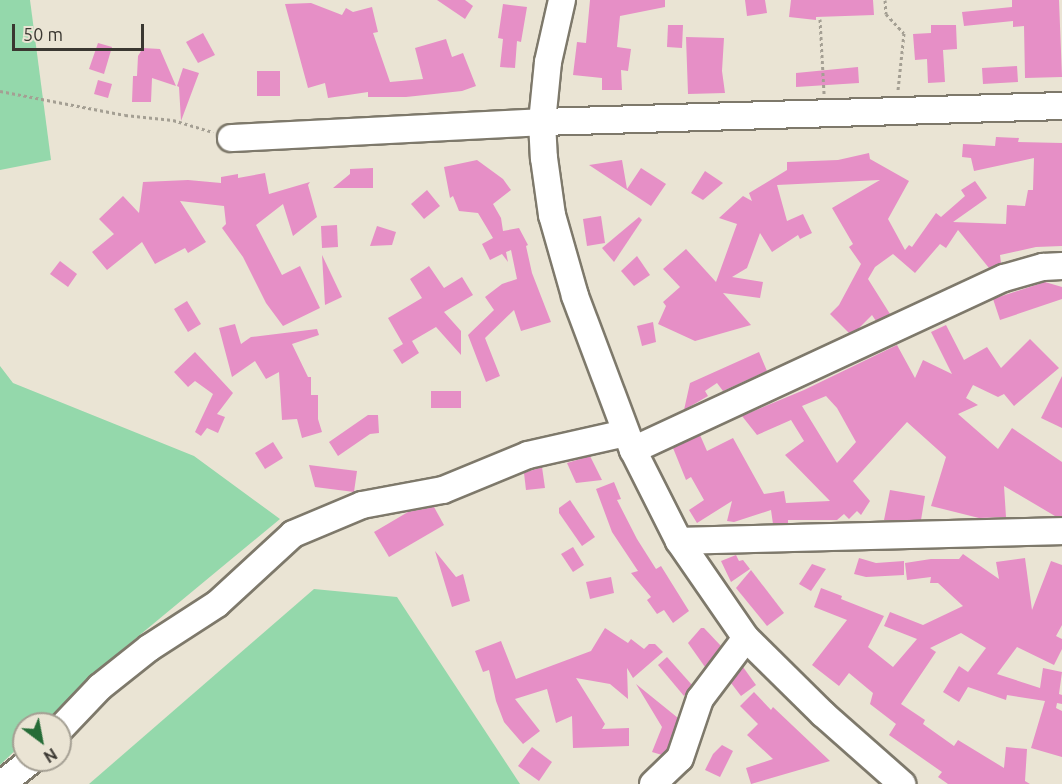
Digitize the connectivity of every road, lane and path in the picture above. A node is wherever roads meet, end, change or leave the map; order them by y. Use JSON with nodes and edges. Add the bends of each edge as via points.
{"nodes":[{"id":1,"x":562,"y":0,"type":"edge"},
{"id":2,"x":885,"y":0,"type":"edge"},
{"id":3,"x":820,"y":19,"type":"dead end"},
{"id":4,"x":0,"y":91,"type":"edge"},
{"id":5,"x":1062,"y":106,"type":"edge"},
{"id":6,"x":894,"y":111,"type":"junction"},
{"id":7,"x":826,"y":113,"type":"junction"},
{"id":8,"x":542,"y":122,"type":"junction"},
{"id":9,"x":231,"y":138,"type":"joint"},
{"id":10,"x":1062,"y":266,"type":"edge"},
{"id":11,"x":629,"y":441,"type":"junction"},
{"id":12,"x":1062,"y":531,"type":"edge"},
{"id":13,"x":679,"y":541,"type":"junction"},
{"id":14,"x":746,"y":638,"type":"junction"},
{"id":15,"x":72,"y":716,"type":"edge"},
{"id":16,"x":17,"y":772,"type":"edge"},
{"id":17,"x":2,"y":784,"type":"edge"},
{"id":18,"x":654,"y":784,"type":"edge"},
{"id":19,"x":902,"y":784,"type":"edge"}],
"edges":[{"from":1,"to":8,"type":"street","via":[[548,62]]},
{"from":2,"to":6,"type":"path","via":[[886,14],[904,33]]},
{"from":3,"to":7,"type":"path"},
{"from":4,"to":9,"type":"path","via":[[125,115],[173,120]]},
{"from":5,"to":6,"type":"street"},
{"from":6,"to":7,"type":"street"},
{"from":7,"to":8,"type":"street"},
{"from":8,"to":9,"type":"street"},
{"from":8,"to":11,"type":"street","via":[[552,215],[575,296]]},
{"from":10,"to":11,"type":"street","via":[[1042,267],[1004,278]]},
{"from":11,"to":13,"type":"street"},
{"from":11,"to":15,"type":"street","via":[[528,455],[443,490],[362,505],[293,534],[217,604],[149,648],[100,687]]},
{"from":12,"to":13,"type":"street"},
{"from":13,"to":14,"type":"street"},
{"from":14,"to":18,"type":"street","via":[[700,699],[680,758]]},
{"from":14,"to":19,"type":"street"},
{"from":16,"to":17,"type":"street"}]}
